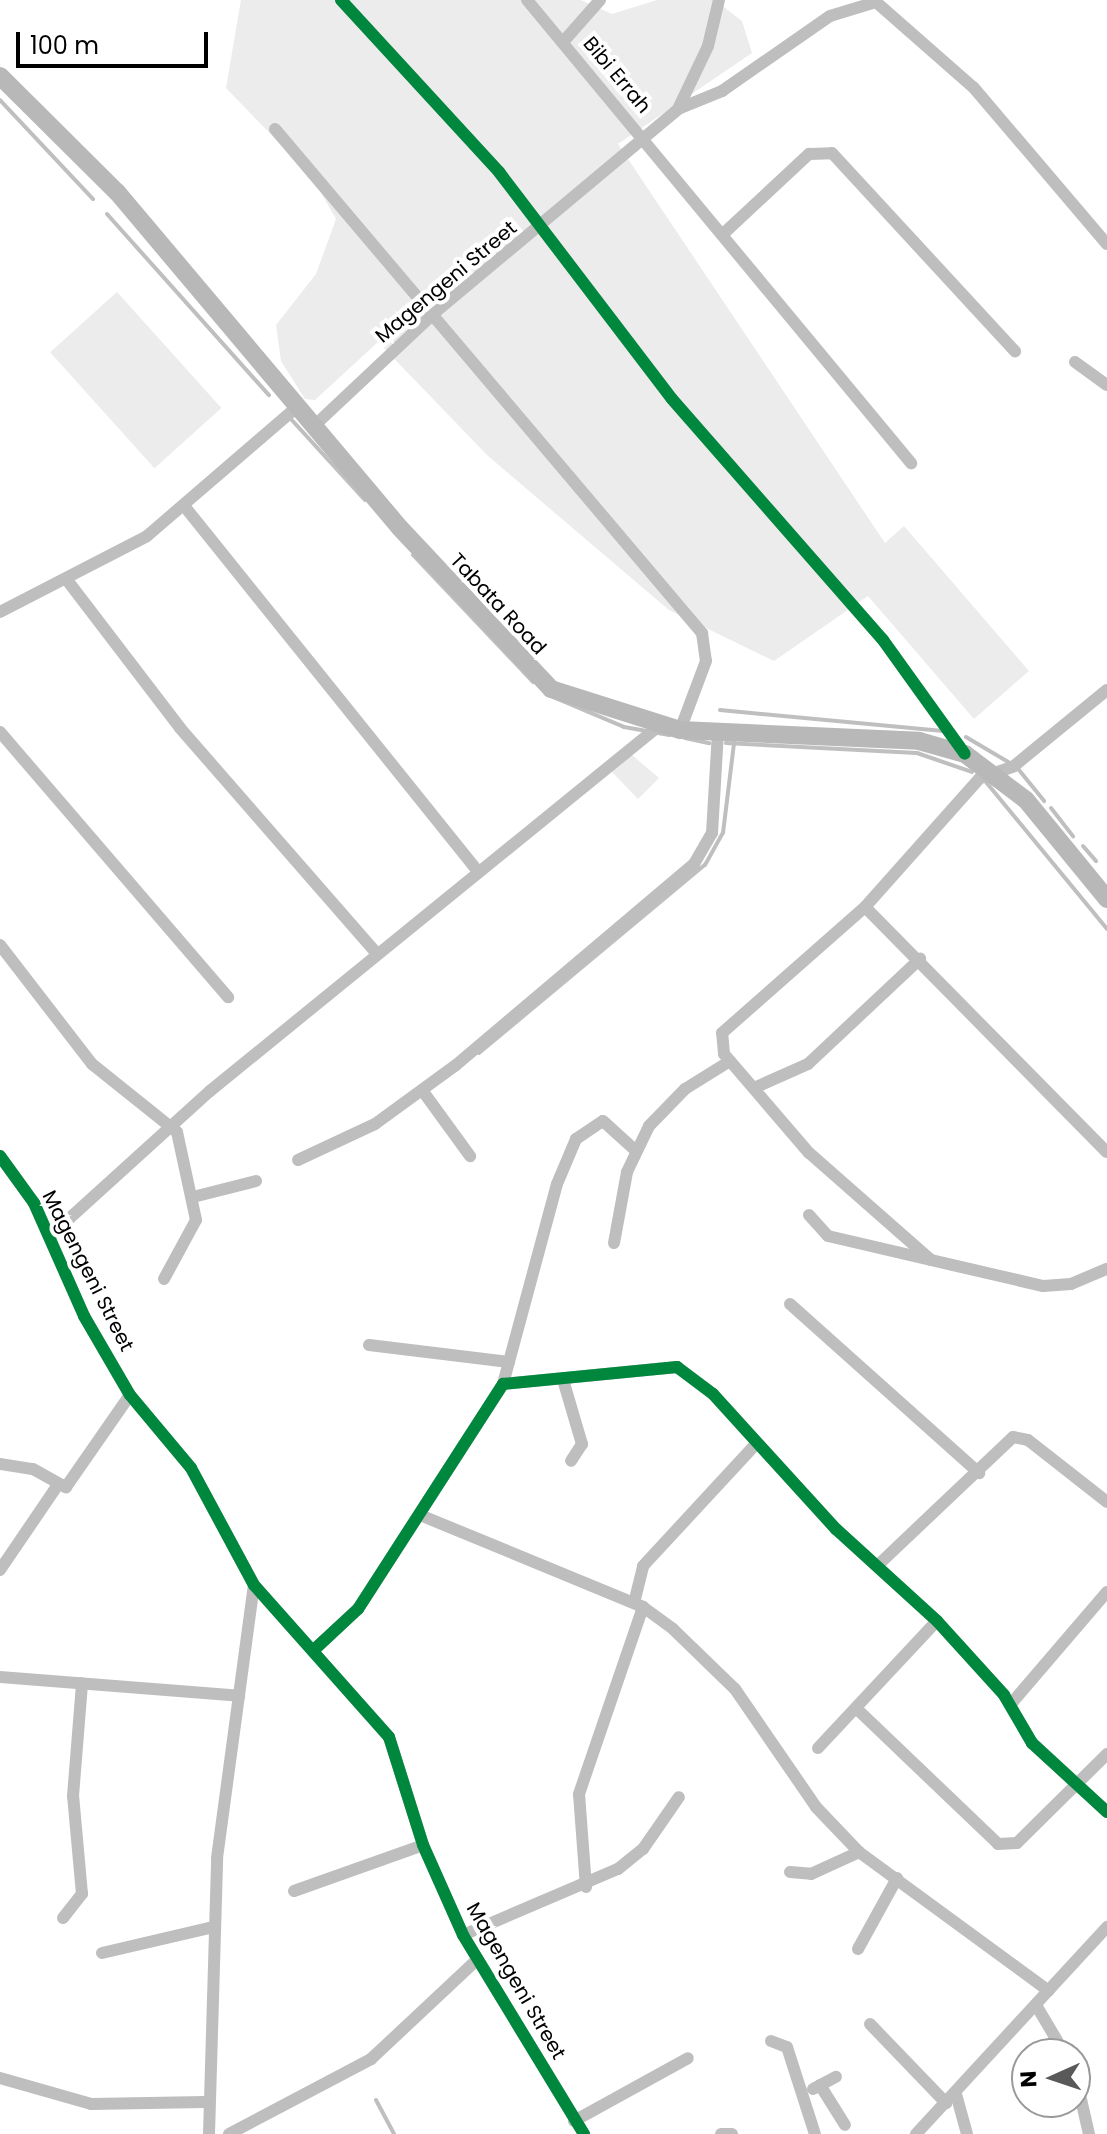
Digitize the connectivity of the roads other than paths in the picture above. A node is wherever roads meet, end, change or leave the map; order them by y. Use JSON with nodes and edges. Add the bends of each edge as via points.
{"nodes":[{"id":1,"x":341,"y":0,"type":"edge"},
{"id":2,"x":527,"y":0,"type":"edge"},
{"id":3,"x":600,"y":0,"type":"edge"},
{"id":4,"x":719,"y":0,"type":"edge"},
{"id":5,"x":830,"y":0,"type":"edge"},
{"id":6,"x":830,"y":16,"type":"junction"},
{"id":7,"x":563,"y":42,"type":"junction"},
{"id":8,"x":0,"y":76,"type":"edge"},
{"id":9,"x":678,"y":109,"type":"junction"},
{"id":10,"x":275,"y":129,"type":"dead end"},
{"id":11,"x":646,"y":140,"type":"junction"},
{"id":12,"x":541,"y":228,"type":"junction"},
{"id":13,"x":722,"y":235,"type":"junction"},
{"id":14,"x":1107,"y":244,"type":"edge"},
{"id":15,"x":432,"y":315,"type":"junction"},
{"id":16,"x":1015,"y":351,"type":"dead end"},
{"id":17,"x":1075,"y":362,"type":"dead end"},
{"id":18,"x":1107,"y":385,"type":"edge"},
{"id":19,"x":297,"y":407,"type":"junction"},
{"id":20,"x":314,"y":426,"type":"junction"},
{"id":21,"x":911,"y":463,"type":"dead end"},
{"id":22,"x":185,"y":507,"type":"junction"},
{"id":23,"x":67,"y":580,"type":"junction"},
{"id":24,"x":0,"y":612,"type":"edge"},
{"id":25,"x":1107,"y":690,"type":"edge"},
{"id":26,"x":660,"y":725,"type":"junction"},
{"id":27,"x":680,"y":730,"type":"junction"},
{"id":28,"x":0,"y":732,"type":"edge"},
{"id":29,"x":718,"y":733,"type":"junction"},
{"id":30,"x":965,"y":754,"type":"junction"},
{"id":31,"x":998,"y":773,"type":"junction"},
{"id":32,"x":477,"y":870,"type":"junction"},
{"id":33,"x":1107,"y":899,"type":"edge"},
{"id":34,"x":865,"y":907,"type":"junction"},
{"id":35,"x":0,"y":945,"type":"edge"},
{"id":36,"x":376,"y":953,"type":"junction"},
{"id":37,"x":920,"y":959,"type":"junction"},
{"id":38,"x":228,"y":997,"type":"dead end"},
{"id":39,"x":730,"y":1061,"type":"junction"},
{"id":40,"x":754,"y":1088,"type":"junction"},
{"id":41,"x":422,"y":1090,"type":"junction"},
{"id":42,"x":172,"y":1127,"type":"junction"},
{"id":43,"x":635,"y":1150,"type":"junction"},
{"id":44,"x":1107,"y":1152,"type":"edge"},
{"id":45,"x":0,"y":1156,"type":"edge"},
{"id":46,"x":470,"y":1156,"type":"dead end"},
{"id":47,"x":298,"y":1160,"type":"dead end"},
{"id":48,"x":256,"y":1181,"type":"dead end"},
{"id":49,"x":193,"y":1197,"type":"junction"},
{"id":50,"x":809,"y":1215,"type":"dead end"},
{"id":51,"x":50,"y":1236,"type":"junction"},
{"id":52,"x":614,"y":1243,"type":"dead end"},
{"id":53,"x":931,"y":1260,"type":"junction"},
{"id":54,"x":1107,"y":1269,"type":"edge"},
{"id":55,"x":164,"y":1279,"type":"dead end"},
{"id":56,"x":790,"y":1304,"type":"dead end"},
{"id":57,"x":369,"y":1345,"type":"dead end"},
{"id":58,"x":509,"y":1362,"type":"junction"},
{"id":59,"x":564,"y":1383,"type":"junction"},
{"id":60,"x":503,"y":1384,"type":"junction"},
{"id":61,"x":130,"y":1395,"type":"junction"},
{"id":62,"x":756,"y":1444,"type":"junction"},
{"id":63,"x":571,"y":1461,"type":"dead end"},
{"id":64,"x":0,"y":1464,"type":"edge"},
{"id":65,"x":979,"y":1473,"type":"junction"},
{"id":66,"x":57,"y":1486,"type":"junction"},
{"id":67,"x":1107,"y":1502,"type":"edge"},
{"id":68,"x":420,"y":1515,"type":"junction"},
{"id":69,"x":877,"y":1566,"type":"junction"},
{"id":70,"x":0,"y":1570,"type":"edge"},
{"id":71,"x":254,"y":1585,"type":"junction"},
{"id":72,"x":1107,"y":1592,"type":"edge"},
{"id":73,"x":638,"y":1605,"type":"junction"},
{"id":74,"x":937,"y":1621,"type":"junction"},
{"id":75,"x":316,"y":1648,"type":"junction"},
{"id":76,"x":0,"y":1677,"type":"edge"},
{"id":77,"x":82,"y":1683,"type":"junction"},
{"id":78,"x":239,"y":1696,"type":"junction"},
{"id":79,"x":1010,"y":1705,"type":"junction"},
{"id":80,"x":858,"y":1710,"type":"junction"},
{"id":81,"x":818,"y":1748,"type":"dead end"},
{"id":82,"x":1107,"y":1754,"type":"edge"},
{"id":83,"x":1078,"y":1786,"type":"junction"},
{"id":84,"x":679,"y":1797,"type":"dead end"},
{"id":85,"x":1107,"y":1812,"type":"edge"},
{"id":86,"x":423,"y":1845,"type":"junction"},
{"id":87,"x":859,"y":1852,"type":"junction"},
{"id":88,"x":790,"y":1872,"type":"dead end"},
{"id":89,"x":897,"y":1878,"type":"junction"},
{"id":90,"x":586,"y":1887,"type":"junction"},
{"id":91,"x":294,"y":1891,"type":"dead end"},
{"id":92,"x":63,"y":1918,"type":"dead end"},
{"id":93,"x":214,"y":1927,"type":"junction"},
{"id":94,"x":1106,"y":1932,"type":"edge"},
{"id":95,"x":463,"y":1935,"type":"junction"},
{"id":96,"x":858,"y":1949,"type":"dead end"},
{"id":97,"x":102,"y":1953,"type":"dead end"},
{"id":98,"x":478,"y":1959,"type":"junction"},
{"id":99,"x":1049,"y":1991,"type":"junction"},
{"id":100,"x":1036,"y":2005,"type":"junction"},
{"id":101,"x":870,"y":2024,"type":"dead end"},
{"id":102,"x":1056,"y":2038,"type":"edge"},
{"id":103,"x":771,"y":2041,"type":"dead end"},
{"id":104,"x":688,"y":2058,"type":"dead end"},
{"id":105,"x":836,"y":2077,"type":"dead end"},
{"id":106,"x":0,"y":2078,"type":"edge"},
{"id":107,"x":820,"y":2085,"type":"junction"},
{"id":108,"x":803,"y":2095,"type":"junction"},
{"id":109,"x":951,"y":2098,"type":"junction"},
{"id":110,"x":205,"y":2102,"type":"junction"},
{"id":111,"x":574,"y":2121,"type":"junction"},
{"id":112,"x":845,"y":2125,"type":"dead end"},
{"id":113,"x":209,"y":2134,"type":"edge"},
{"id":114,"x":229,"y":2134,"type":"edge"},
{"id":115,"x":584,"y":2134,"type":"edge"},
{"id":116,"x":721,"y":2134,"type":"edge"},
{"id":117,"x":732,"y":2134,"type":"edge"},
{"id":118,"x":815,"y":2134,"type":"edge"},
{"id":119,"x":916,"y":2134,"type":"edge"},
{"id":120,"x":967,"y":2134,"type":"edge"}],
"edges":[{"from":1,"to":12,"type":"street","via":[[440,101]]},
{"from":2,"to":7,"type":"street","name":"Bibi Errah"},
{"from":3,"to":7,"type":"street"},
{"from":4,"to":9,"type":"street","via":[[708,46]]},
{"from":5,"to":6,"type":"street"},
{"from":6,"to":9,"type":"street","via":[[722,91]]},
{"from":6,"to":14,"type":"street","via":[[868,2],[893,12],[974,88]]},
{"from":7,"to":11,"type":"street","name":"Bibi Errah"},
{"from":8,"to":19,"type":"main road","name":"Tabata Road","via":[[117,192]]},
{"from":9,"to":11,"type":"street","name":"Magengeni Street"},
{"from":10,"to":15,"type":"street"},
{"from":11,"to":12,"type":"street","name":"Magengeni Street"},
{"from":11,"to":13,"type":"street","name":"Bibi Errah"},
{"from":12,"to":15,"type":"street","name":"Magengeni Street"},
{"from":12,"to":30,"type":"street","via":[[672,399],[883,640]]},
{"from":13,"to":16,"type":"street","via":[[809,154],[832,153]]},
{"from":13,"to":21,"type":"street","name":"Bibi Errah"},
{"from":15,"to":20,"type":"street","name":"Magengeni Street"},
{"from":15,"to":27,"type":"street","via":[[702,633],[706,661]]},
{"from":17,"to":18,"type":"street"},
{"from":19,"to":20,"type":"main road","name":"Tabata Road"},
{"from":19,"to":22,"type":"street"},
{"from":20,"to":26,"type":"main road","name":"Tabata Road","via":[[536,677],[585,704]]},
{"from":22,"to":23,"type":"street"},
{"from":22,"to":32,"type":"street"},
{"from":23,"to":24,"type":"street"},
{"from":23,"to":36,"type":"street","via":[[180,728]]},
{"from":25,"to":31,"type":"street"},
{"from":26,"to":27,"type":"main road","name":"Tabata Road"},
{"from":26,"to":32,"type":"street"},
{"from":27,"to":29,"type":"main road","name":"Tabata Road"},
{"from":28,"to":38,"type":"street"},
{"from":29,"to":30,"type":"main road","name":"Tabata Road","via":[[919,741]]},
{"from":29,"to":41,"type":"street","via":[[712,833],[694,864]]},
{"from":30,"to":31,"type":"main road","name":"Tabata Road"},
{"from":31,"to":33,"type":"main road","name":"Tabata Road"},
{"from":31,"to":34,"type":"street","via":[[980,778]]},
{"from":32,"to":36,"type":"street"},
{"from":34,"to":37,"type":"street"},
{"from":34,"to":39,"type":"street","via":[[726,1026],[722,1043]]},
{"from":35,"to":42,"type":"street","via":[[92,1064]]},
{"from":36,"to":42,"type":"street"},
{"from":37,"to":40,"type":"street","via":[[808,1064]]},
{"from":37,"to":44,"type":"street"},
{"from":39,"to":40,"type":"street"},
{"from":39,"to":43,"type":"street","via":[[685,1089]]},
{"from":40,"to":53,"type":"street","via":[[809,1153]]},
{"from":41,"to":46,"type":"street"},
{"from":41,"to":47,"type":"street","via":[[375,1124]]},
{"from":42,"to":49,"type":"street"},
{"from":42,"to":51,"type":"street"},
{"from":43,"to":52,"type":"street"},
{"from":43,"to":58,"type":"street","via":[[603,1121],[576,1139],[557,1184]]},
{"from":45,"to":51,"type":"street","name":"Magengeni Street"},
{"from":48,"to":49,"type":"street"},
{"from":49,"to":55,"type":"street","via":[[194,1225]]},
{"from":50,"to":53,"type":"street","via":[[828,1236]]},
{"from":51,"to":61,"type":"street","name":"Magengeni Street"},
{"from":53,"to":54,"type":"street","via":[[1043,1286],[1071,1284]]},
{"from":56,"to":65,"type":"street"},
{"from":57,"to":58,"type":"street"},
{"from":58,"to":60,"type":"street"},
{"from":59,"to":60,"type":"street"},
{"from":59,"to":62,"type":"street","via":[[686,1370]]},
{"from":59,"to":63,"type":"street","via":[[582,1444]]},
{"from":60,"to":68,"type":"street"},
{"from":61,"to":66,"type":"street","via":[[73,1481]]},
{"from":61,"to":71,"type":"street","name":"Magengeni Street","via":[[191,1468]]},
{"from":62,"to":69,"type":"street"},
{"from":62,"to":73,"type":"street","via":[[643,1566]]},
{"from":64,"to":66,"type":"street","via":[[33,1469]]},
{"from":65,"to":67,"type":"street","via":[[999,1447],[1021,1436]]},
{"from":65,"to":69,"type":"street"},
{"from":66,"to":70,"type":"street"},
{"from":68,"to":73,"type":"street"},
{"from":68,"to":75,"type":"street","via":[[358,1609]]},
{"from":69,"to":74,"type":"street"},
{"from":71,"to":75,"type":"street","name":"Magengeni Street"},
{"from":71,"to":78,"type":"street"},
{"from":72,"to":79,"type":"street"},
{"from":73,"to":87,"type":"street","via":[[735,1689],[816,1807]]},
{"from":73,"to":90,"type":"street","via":[[579,1794]]},
{"from":74,"to":79,"type":"street"},
{"from":74,"to":80,"type":"street"},
{"from":75,"to":86,"type":"street","name":"Magengeni Street","via":[[389,1737]]},
{"from":76,"to":77,"type":"street"},
{"from":77,"to":78,"type":"street"},
{"from":77,"to":92,"type":"street","via":[[73,1796],[83,1882]]},
{"from":78,"to":93,"type":"street"},
{"from":79,"to":83,"type":"street","via":[[1032,1743]]},
{"from":80,"to":81,"type":"street"},
{"from":80,"to":83,"type":"street","via":[[998,1844],[1017,1843]]},
{"from":82,"to":83,"type":"street"},
{"from":83,"to":85,"type":"street"},
{"from":84,"to":90,"type":"street","via":[[643,1849]]},
{"from":86,"to":91,"type":"street"},
{"from":86,"to":95,"type":"street","name":"Magengeni Street"},
{"from":87,"to":88,"type":"street","via":[[811,1874]]},
{"from":87,"to":89,"type":"street"},
{"from":89,"to":96,"type":"street"},
{"from":89,"to":99,"type":"street"},
{"from":90,"to":95,"type":"street"},
{"from":93,"to":97,"type":"street"},
{"from":93,"to":110,"type":"street"},
{"from":94,"to":99,"type":"street"},
{"from":95,"to":98,"type":"street","name":"Magengeni Street"},
{"from":98,"to":111,"type":"street","name":"Magengeni Street"},
{"from":98,"to":114,"type":"street","via":[[371,2059]]},
{"from":99,"to":100,"type":"street"},
{"from":100,"to":102,"type":"street"},
{"from":100,"to":109,"type":"street"},
{"from":101,"to":109,"type":"street"},
{"from":103,"to":108,"type":"street","via":[[787,2047]]},
{"from":104,"to":111,"type":"street"},
{"from":105,"to":107,"type":"street"},
{"from":106,"to":110,"type":"street","via":[[91,2104]]},
{"from":107,"to":108,"type":"street"},
{"from":107,"to":112,"type":"street"},
{"from":108,"to":118,"type":"street"},
{"from":109,"to":119,"type":"street"},
{"from":109,"to":120,"type":"street"},
{"from":110,"to":113,"type":"street"},
{"from":111,"to":115,"type":"street","name":"Magengeni Street"},
{"from":116,"to":117,"type":"street"}]}
